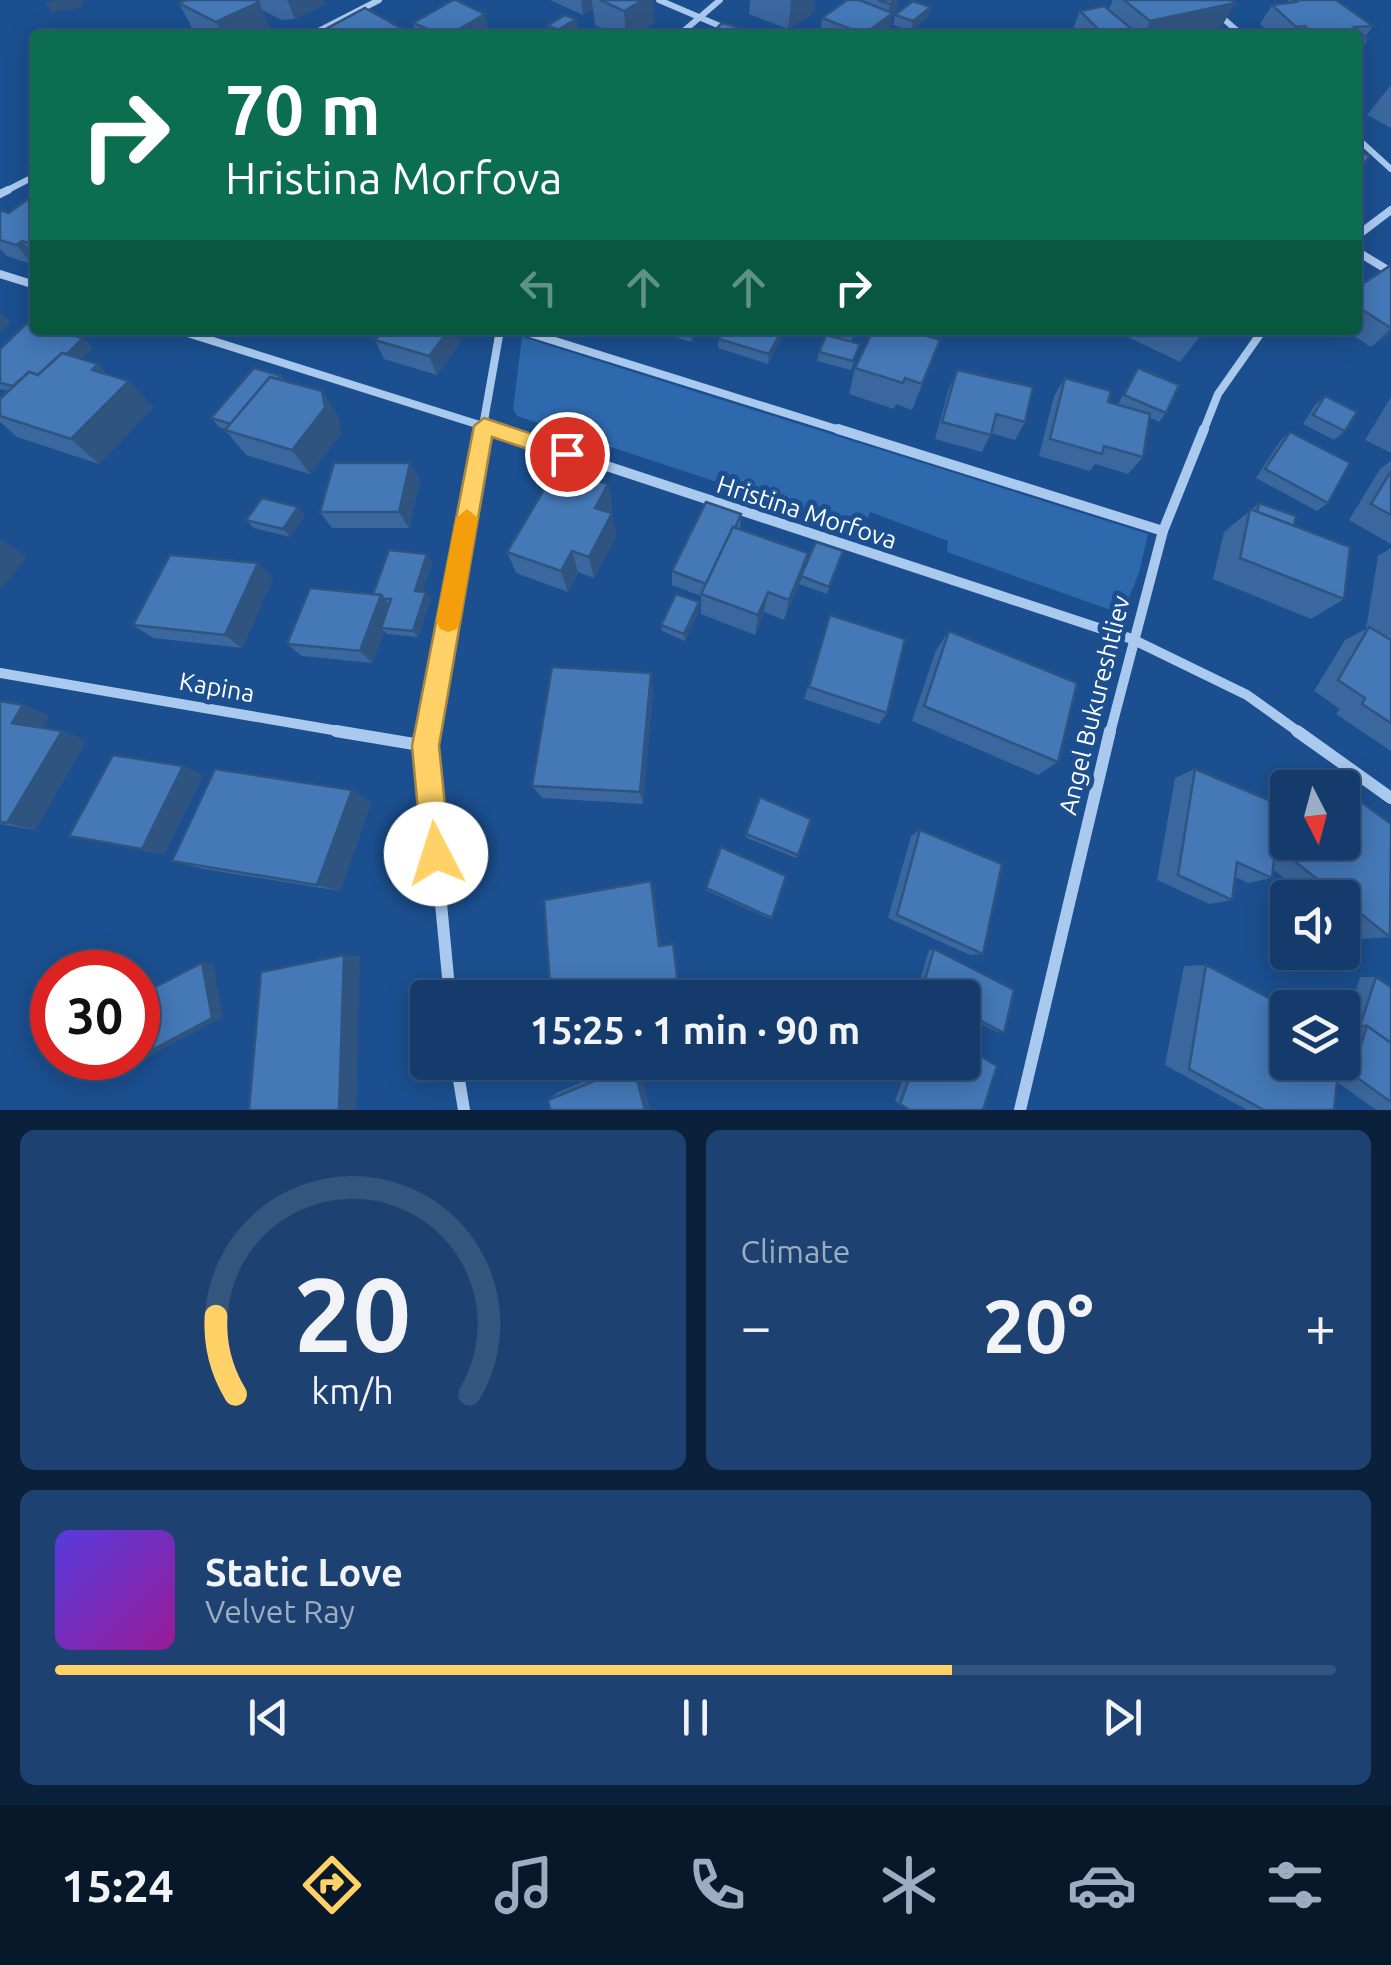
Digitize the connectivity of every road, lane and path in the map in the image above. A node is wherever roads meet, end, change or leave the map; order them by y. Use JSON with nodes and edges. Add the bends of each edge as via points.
{"nodes":[{"id":1,"x":380,"y":0,"type":"edge"},
{"id":2,"x":658,"y":0,"type":"edge"},
{"id":3,"x":720,"y":0,"type":"edge"},
{"id":4,"x":1202,"y":0,"type":"edge"},
{"id":5,"x":698,"y":17,"type":"junction"},
{"id":6,"x":321,"y":30,"type":"edge"},
{"id":7,"x":684,"y":30,"type":"edge"},
{"id":8,"x":728,"y":30,"type":"edge"},
{"id":9,"x":1236,"y":30,"type":"edge"},
{"id":10,"x":1362,"y":142,"type":"edge"},
{"id":11,"x":1391,"y":169,"type":"edge"},
{"id":12,"x":30,"y":179,"type":"edge"},
{"id":13,"x":0,"y":194,"type":"edge"},
{"id":14,"x":1391,"y":210,"type":"edge"},
{"id":15,"x":1362,"y":232,"type":"edge"},
{"id":16,"x":1362,"y":254,"type":"edge"},
{"id":17,"x":1391,"y":272,"type":"edge"},
{"id":18,"x":0,"y":274,"type":"edge"},
{"id":19,"x":30,"y":283,"type":"edge"},
{"id":20,"x":194,"y":335,"type":"edge"},
{"id":21,"x":499,"y":335,"type":"edge"},
{"id":22,"x":536,"y":335,"type":"edge"},
{"id":23,"x":1260,"y":335,"type":"edge"},
{"id":24,"x":484,"y":426,"type":"junction"},
{"id":25,"x":1163,"y":531,"type":"junction"},
{"id":26,"x":1132,"y":640,"type":"junction"},
{"id":27,"x":0,"y":673,"type":"edge"},
{"id":28,"x":426,"y":746,"type":"junction"},
{"id":29,"x":1391,"y":798,"type":"edge"},
{"id":30,"x":448,"y":980,"type":"edge"},
{"id":31,"x":459,"y":1080,"type":"edge"},
{"id":32,"x":464,"y":1110,"type":"edge"},
{"id":33,"x":1020,"y":1110,"type":"edge"}],
"edges":[{"from":1,"to":6,"type":"street"},
{"from":2,"to":5,"type":"street"},
{"from":3,"to":5,"type":"street"},
{"from":4,"to":9,"type":"street"},
{"from":5,"to":7,"type":"street"},
{"from":5,"to":8,"type":"street"},
{"from":10,"to":11,"type":"street"},
{"from":12,"to":13,"type":"street"},
{"from":14,"to":15,"type":"street"},
{"from":16,"to":17,"type":"street"},
{"from":18,"to":19,"type":"street"},
{"from":20,"to":24,"type":"street","name":"Hristina Morfova"},
{"from":21,"to":24,"type":"street"},
{"from":22,"to":25,"type":"street"},
{"from":23,"to":25,"type":"street","name":"Angel Bukureshtliev","via":[[1218,394]]},
{"from":24,"to":26,"type":"street","name":"Hristina Morfova"},
{"from":24,"to":28,"type":"street"},
{"from":25,"to":26,"type":"street","name":"Angel Bukureshtliev"},
{"from":26,"to":29,"type":"street","name":"Hristina Morfova","via":[[1247,695]]},
{"from":26,"to":33,"type":"street","name":"Angel Bukureshtliev"},
{"from":27,"to":28,"type":"street","name":"Kapina"},
{"from":28,"to":30,"type":"street"},
{"from":31,"to":32,"type":"street"}]}
